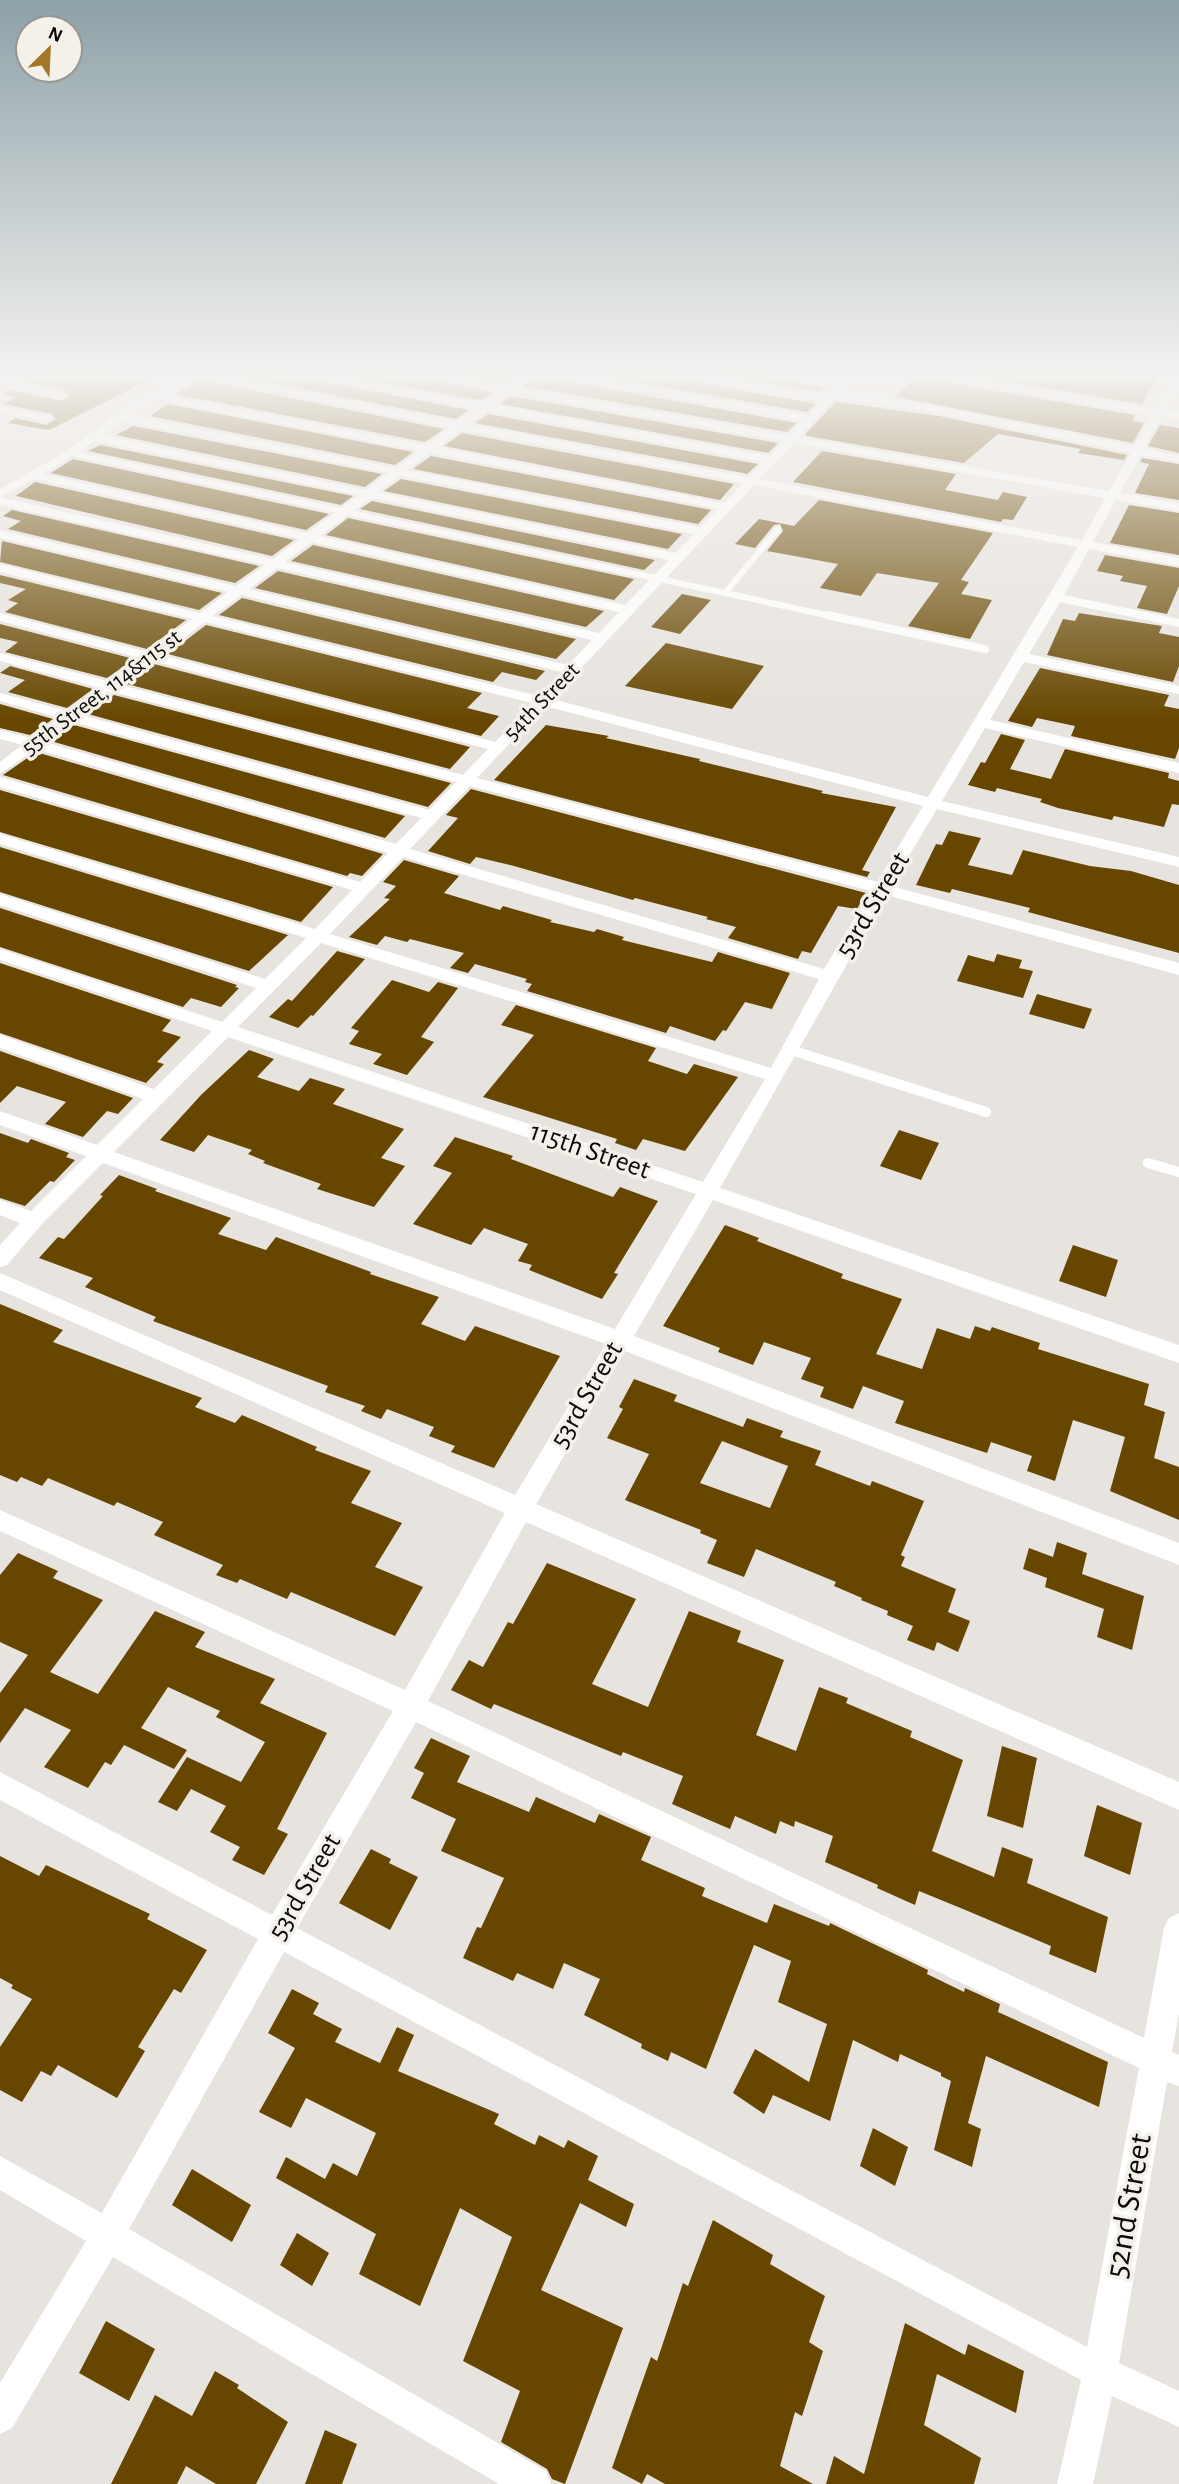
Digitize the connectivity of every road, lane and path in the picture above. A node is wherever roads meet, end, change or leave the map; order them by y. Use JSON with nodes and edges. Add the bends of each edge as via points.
{"nodes":[{"id":1,"x":96,"y":489,"type":"edge"},
{"id":2,"x":240,"y":489,"type":"edge"},
{"id":3,"x":355,"y":489,"type":"edge"},
{"id":4,"x":374,"y":489,"type":"edge"},
{"id":5,"x":487,"y":489,"type":"edge"},
{"id":6,"x":634,"y":489,"type":"edge"},
{"id":7,"x":745,"y":489,"type":"edge"},
{"id":8,"x":793,"y":489,"type":"edge"},
{"id":9,"x":1081,"y":489,"type":"edge"},
{"id":10,"x":1118,"y":489,"type":"edge"},
{"id":11,"x":370,"y":492,"type":"junction"},
{"id":12,"x":1115,"y":495,"type":"junction"},
{"id":13,"x":0,"y":501,"type":"edge"},
{"id":14,"x":728,"y":507,"type":"junction"},
{"id":15,"x":1179,"y":507,"type":"edge"},
{"id":16,"x":344,"y":511,"type":"junction"},
{"id":17,"x":778,"y":529,"type":"dead end"},
{"id":18,"x":704,"y":532,"type":"junction"},
{"id":19,"x":0,"y":534,"type":"edge"},
{"id":20,"x":309,"y":537,"type":"junction"},
{"id":21,"x":1086,"y":545,"type":"junction"},
{"id":22,"x":679,"y":558,"type":"junction"},
{"id":23,"x":1179,"y":562,"type":"edge"},
{"id":24,"x":275,"y":563,"type":"junction"},
{"id":25,"x":0,"y":568,"type":"edge"},
{"id":26,"x":660,"y":578,"type":"junction"},
{"id":27,"x":238,"y":591,"type":"junction"},
{"id":28,"x":725,"y":593,"type":"junction"},
{"id":29,"x":1056,"y":597,"type":"junction"},
{"id":30,"x":629,"y":610,"type":"junction"},
{"id":31,"x":0,"y":617,"type":"edge"},
{"id":32,"x":203,"y":617,"type":"junction"},
{"id":33,"x":1179,"y":623,"type":"edge"},
{"id":34,"x":602,"y":638,"type":"junction"},
{"id":35,"x":985,"y":649,"type":"dead end"},
{"id":36,"x":0,"y":657,"type":"edge"},
{"id":37,"x":150,"y":657,"type":"junction"},
{"id":38,"x":1022,"y":657,"type":"junction"},
{"id":39,"x":572,"y":670,"type":"junction"},
{"id":40,"x":110,"y":687,"type":"junction"},
{"id":41,"x":1179,"y":690,"type":"edge"},
{"id":42,"x":0,"y":697,"type":"edge"},
{"id":43,"x":542,"y":701,"type":"junction"},
{"id":44,"x":70,"y":716,"type":"junction"},
{"id":45,"x":983,"y":723,"type":"junction"},
{"id":46,"x":0,"y":734,"type":"edge"},
{"id":47,"x":33,"y":744,"type":"junction"},
{"id":48,"x":498,"y":747,"type":"junction"},
{"id":49,"x":1179,"y":768,"type":"edge"},
{"id":50,"x":0,"y":769,"type":"edge"},
{"id":51,"x":466,"y":781,"type":"junction"},
{"id":52,"x":0,"y":782,"type":"edge"},
{"id":53,"x":935,"y":804,"type":"junction"},
{"id":54,"x":432,"y":816,"type":"junction"},
{"id":55,"x":0,"y":839,"type":"edge"},
{"id":56,"x":400,"y":850,"type":"junction"},
{"id":57,"x":1179,"y":862,"type":"edge"},
{"id":58,"x":883,"y":887,"type":"junction"},
{"id":59,"x":363,"y":888,"type":"junction"},
{"id":60,"x":0,"y":900,"type":"edge"},
{"id":61,"x":318,"y":936,"type":"junction"},
{"id":62,"x":0,"y":954,"type":"edge"},
{"id":63,"x":1179,"y":969,"type":"edge"},
{"id":64,"x":829,"y":976,"type":"junction"},
{"id":65,"x":269,"y":986,"type":"junction"},
{"id":66,"x":226,"y":1029,"type":"junction"},
{"id":67,"x":0,"y":1041,"type":"edge"},
{"id":68,"x":791,"y":1050,"type":"junction"},
{"id":69,"x":776,"y":1076,"type":"junction"},
{"id":70,"x":156,"y":1097,"type":"junction"},
{"id":71,"x":986,"y":1112,"type":"dead end"},
{"id":72,"x":0,"y":1118,"type":"edge"},
{"id":73,"x":101,"y":1152,"type":"junction"},
{"id":74,"x":1148,"y":1163,"type":"dead end"},
{"id":75,"x":1179,"y":1172,"type":"edge"},
{"id":76,"x":708,"y":1191,"type":"junction"},
{"id":77,"x":0,"y":1207,"type":"edge"},
{"id":78,"x":34,"y":1220,"type":"junction"},
{"id":79,"x":0,"y":1259,"type":"edge"},
{"id":80,"x":0,"y":1280,"type":"edge"},
{"id":81,"x":619,"y":1340,"type":"junction"},
{"id":82,"x":1179,"y":1354,"type":"edge"},
{"id":83,"x":520,"y":1509,"type":"junction"},
{"id":84,"x":0,"y":1520,"type":"edge"},
{"id":85,"x":1179,"y":1554,"type":"edge"},
{"id":86,"x":411,"y":1706,"type":"junction"},
{"id":87,"x":0,"y":1785,"type":"edge"},
{"id":88,"x":1179,"y":1796,"type":"edge"},
{"id":89,"x":1179,"y":1928,"type":"edge"},
{"id":90,"x":278,"y":1933,"type":"junction"},
{"id":91,"x":1167,"y":2065,"type":"edge"},
{"id":92,"x":0,"y":2172,"type":"edge"},
{"id":93,"x":107,"y":2236,"type":"junction"},
{"id":94,"x":1100,"y":2372,"type":"junction"},
{"id":95,"x":1179,"y":2409,"type":"edge"},
{"id":96,"x":0,"y":2416,"type":"edge"},
{"id":97,"x":533,"y":2484,"type":"edge"},
{"id":98,"x":1075,"y":2484,"type":"edge"}],
"edges":[{"from":1,"to":20,"type":"street"},
{"from":2,"to":16,"type":"lane"},
{"from":3,"to":11,"type":"street"},
{"from":4,"to":11,"type":"street","name":"55th Street, 114&115 st"},
{"from":5,"to":18,"type":"street"},
{"from":6,"to":14,"type":"street"},
{"from":7,"to":14,"type":"street","name":"54th Street"},
{"from":8,"to":21,"type":"street"},
{"from":9,"to":12,"type":"street"},
{"from":10,"to":12,"type":"street","name":"53rd Street"},
{"from":11,"to":16,"type":"street","name":"55th Street, 114&115 st"},
{"from":11,"to":22,"type":"street"},
{"from":12,"to":15,"type":"street"},
{"from":12,"to":21,"type":"street","name":"53rd Street"},
{"from":13,"to":24,"type":"street"},
{"from":14,"to":18,"type":"street","name":"54th Street"},
{"from":16,"to":20,"type":"street","name":"55th Street, 114&115 st"},
{"from":16,"to":26,"type":"lane"},
{"from":17,"to":28,"type":"lane"},
{"from":18,"to":22,"type":"street","name":"54th Street"},
{"from":19,"to":27,"type":"street"},
{"from":20,"to":24,"type":"street","name":"55th Street, 114&115 st"},
{"from":20,"to":30,"type":"street"},
{"from":21,"to":23,"type":"street"},
{"from":21,"to":29,"type":"street","name":"53rd Street"},
{"from":22,"to":26,"type":"street","name":"54th Street"},
{"from":24,"to":27,"type":"street","name":"55th Street, 114&115 st"},
{"from":24,"to":34,"type":"street"},
{"from":25,"to":32,"type":"street"},
{"from":26,"to":28,"type":"lane"},
{"from":26,"to":30,"type":"street","name":"54th Street"},
{"from":27,"to":32,"type":"street","name":"55th Street, 114&115 st"},
{"from":27,"to":39,"type":"street"},
{"from":28,"to":35,"type":"lane"},
{"from":29,"to":33,"type":"street"},
{"from":29,"to":38,"type":"street","name":"53rd Street"},
{"from":30,"to":34,"type":"street","name":"54th Street"},
{"from":31,"to":37,"type":"street"},
{"from":32,"to":37,"type":"street","name":"55th Street, 114&115 st"},
{"from":32,"to":43,"type":"street"},
{"from":34,"to":39,"type":"street","name":"54th Street"},
{"from":36,"to":40,"type":"street"},
{"from":37,"to":40,"type":"street","name":"55th Street, 114&115 st"},
{"from":37,"to":48,"type":"street"},
{"from":38,"to":41,"type":"street"},
{"from":38,"to":45,"type":"street","name":"53rd Street"},
{"from":39,"to":43,"type":"street","name":"54th Street"},
{"from":40,"to":44,"type":"street","name":"55th Street, 114&115 st"},
{"from":40,"to":51,"type":"street"},
{"from":42,"to":44,"type":"street"},
{"from":43,"to":48,"type":"street","name":"54th Street"},
{"from":43,"to":53,"type":"street"},
{"from":44,"to":47,"type":"street","name":"55th Street, 114&115 st"},
{"from":44,"to":54,"type":"street"},
{"from":45,"to":49,"type":"street"},
{"from":45,"to":53,"type":"street","name":"53rd Street"},
{"from":46,"to":47,"type":"street"},
{"from":47,"to":50,"type":"street","name":"55th Street, 114&115 st"},
{"from":47,"to":56,"type":"street"},
{"from":48,"to":51,"type":"street","name":"54th Street"},
{"from":51,"to":54,"type":"street","name":"54th Street"},
{"from":51,"to":58,"type":"street"},
{"from":52,"to":59,"type":"street"},
{"from":53,"to":57,"type":"street"},
{"from":53,"to":58,"type":"street","name":"53rd Street"},
{"from":54,"to":56,"type":"street","name":"54th Street"},
{"from":55,"to":61,"type":"street"},
{"from":56,"to":59,"type":"street","name":"54th Street"},
{"from":56,"to":64,"type":"street"},
{"from":58,"to":63,"type":"street"},
{"from":58,"to":64,"type":"street","name":"53rd Street"},
{"from":59,"to":61,"type":"street","name":"54th Street"},
{"from":60,"to":65,"type":"street"},
{"from":61,"to":65,"type":"street","name":"54th Street"},
{"from":61,"to":69,"type":"street"},
{"from":62,"to":66,"type":"street","name":"115th Street"},
{"from":64,"to":68,"type":"street","name":"53rd Street"},
{"from":65,"to":66,"type":"street","name":"54th Street"},
{"from":66,"to":70,"type":"street","name":"54th Street"},
{"from":66,"to":76,"type":"street","name":"115th Street"},
{"from":67,"to":70,"type":"street"},
{"from":68,"to":69,"type":"street","name":"53rd Street"},
{"from":68,"to":71,"type":"lane"},
{"from":69,"to":76,"type":"street","name":"53rd Street"},
{"from":70,"to":73,"type":"street","name":"54th Street"},
{"from":72,"to":73,"type":"street"},
{"from":73,"to":78,"type":"street","name":"54th Street"},
{"from":73,"to":81,"type":"street"},
{"from":74,"to":75,"type":"lane"},
{"from":76,"to":81,"type":"street","name":"53rd Street"},
{"from":76,"to":82,"type":"street","name":"115th Street"},
{"from":77,"to":78,"type":"street"},
{"from":78,"to":79,"type":"street","name":"54th Street"},
{"from":80,"to":83,"type":"street"},
{"from":81,"to":83,"type":"street","name":"53rd Street"},
{"from":81,"to":85,"type":"street"},
{"from":83,"to":86,"type":"street","name":"53rd Street"},
{"from":83,"to":88,"type":"street"},
{"from":84,"to":86,"type":"street"},
{"from":86,"to":90,"type":"street","name":"53rd Street"},
{"from":86,"to":91,"type":"street"},
{"from":87,"to":90,"type":"street"},
{"from":89,"to":91,"type":"street","name":"52nd Street"},
{"from":90,"to":93,"type":"street","name":"53rd Street"},
{"from":90,"to":94,"type":"street"},
{"from":91,"to":94,"type":"street","name":"52nd Street"},
{"from":92,"to":93,"type":"street"},
{"from":93,"to":96,"type":"street","name":"53rd Street"},
{"from":93,"to":97,"type":"street"},
{"from":94,"to":95,"type":"street"},
{"from":94,"to":98,"type":"street","name":"52nd Street"}]}
